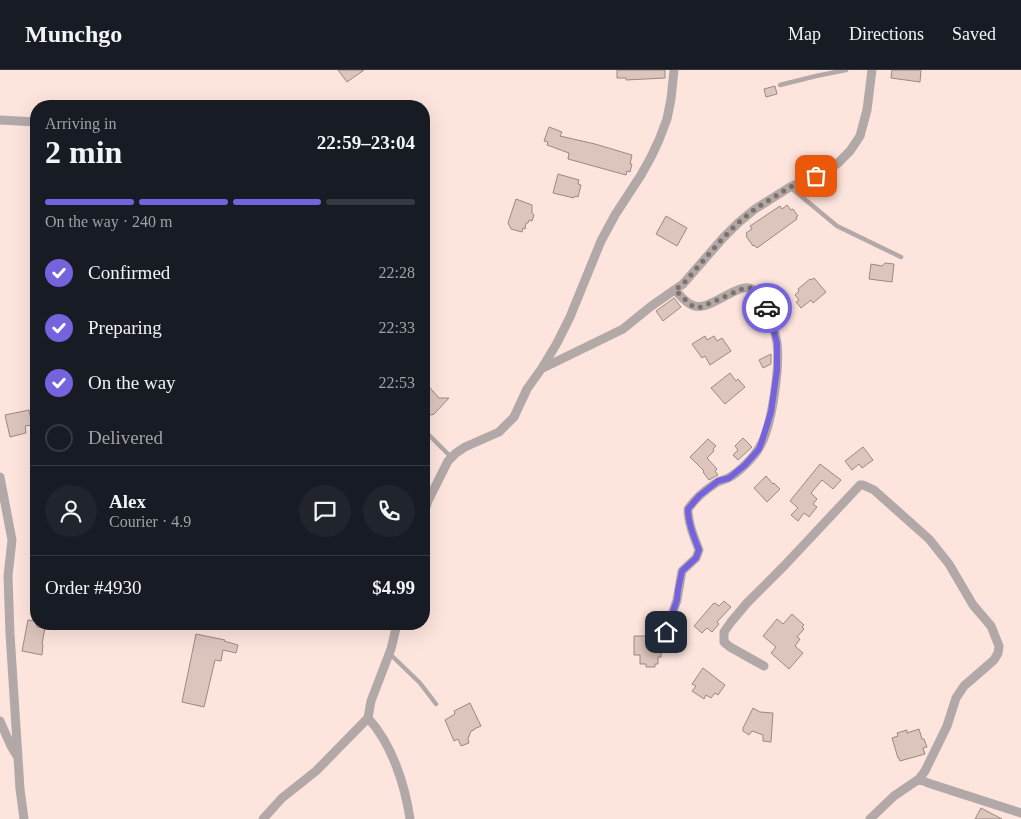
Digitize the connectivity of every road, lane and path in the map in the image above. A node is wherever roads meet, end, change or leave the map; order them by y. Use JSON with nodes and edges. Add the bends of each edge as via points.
{"nodes":[{"id":1,"x":674,"y":70,"type":"edge"},
{"id":2,"x":846,"y":70,"type":"edge"},
{"id":3,"x":872,"y":70,"type":"edge"},
{"id":4,"x":780,"y":85,"type":"dead end"},
{"id":5,"x":0,"y":120,"type":"edge"},
{"id":6,"x":30,"y":122,"type":"edge"},
{"id":7,"x":790,"y":187,"type":"junction"},
{"id":8,"x":901,"y":257,"type":"dead end"},
{"id":9,"x":675,"y":290,"type":"junction"},
{"id":10,"x":542,"y":368,"type":"junction"},
{"id":11,"x":430,"y":436,"type":"edge"},
{"id":12,"x":451,"y":457,"type":"junction"},
{"id":13,"x":0,"y":477,"type":"edge"},
{"id":14,"x":430,"y":496,"type":"edge"},
{"id":15,"x":396,"y":630,"type":"edge"},
{"id":16,"x":666,"y":632,"type":"dead end"},
{"id":17,"x":390,"y":654,"type":"junction"},
{"id":18,"x":764,"y":666,"type":"dead end"},
{"id":19,"x":436,"y":704,"type":"dead end"},
{"id":20,"x":368,"y":718,"type":"junction"},
{"id":21,"x":0,"y":721,"type":"edge"},
{"id":22,"x":19,"y":758,"type":"junction"},
{"id":23,"x":919,"y":779,"type":"junction"},
{"id":24,"x":1021,"y":813,"type":"edge"},
{"id":25,"x":24,"y":819,"type":"edge"},
{"id":26,"x":263,"y":819,"type":"edge"},
{"id":27,"x":410,"y":819,"type":"edge"},
{"id":28,"x":870,"y":819,"type":"edge"}],
"edges":[{"from":1,"to":10,"type":"street","via":[[667,119],[659,140],[601,241],[566,326]]},
{"from":2,"to":4,"type":"lane"},
{"from":3,"to":7,"type":"street","via":[[860,136],[850,151],[826,172]]},
{"from":5,"to":6,"type":"street"},
{"from":7,"to":8,"type":"lane","via":[[836,226]]},
{"from":7,"to":9,"type":"street","via":[[738,223]]},
{"from":9,"to":10,"type":"street","via":[[623,329]]},
{"from":9,"to":16,"type":"street","via":[[698,308],[744,288],[752,288],[769,313],[777,343],[777,370],[771,412],[759,449],[745,465],[729,478],[718,481],[688,509],[699,550],[696,558],[682,571],[677,600]]},
{"from":10,"to":12,"type":"street","via":[[527,389],[514,417],[499,432]]},
{"from":11,"to":12,"type":"lane"},
{"from":12,"to":14,"type":"street"},
{"from":13,"to":22,"type":"street","via":[[12,540],[8,576]]},
{"from":15,"to":17,"type":"street"},
{"from":17,"to":19,"type":"lane"},
{"from":17,"to":20,"type":"street","via":[[371,701]]},
{"from":18,"to":23,"type":"street","via":[[724,642],[724,632],[747,603],[856,488],[864,485],[874,490],[934,545],[990,626],[999,646],[994,660],[964,686],[956,698],[947,726]]},
{"from":20,"to":26,"type":"street"},
{"from":20,"to":27,"type":"street","via":[[383,738],[398,773]]},
{"from":21,"to":22,"type":"street"},
{"from":22,"to":25,"type":"street"},
{"from":23,"to":24,"type":"street"},
{"from":23,"to":28,"type":"street","via":[[894,796]]}]}
